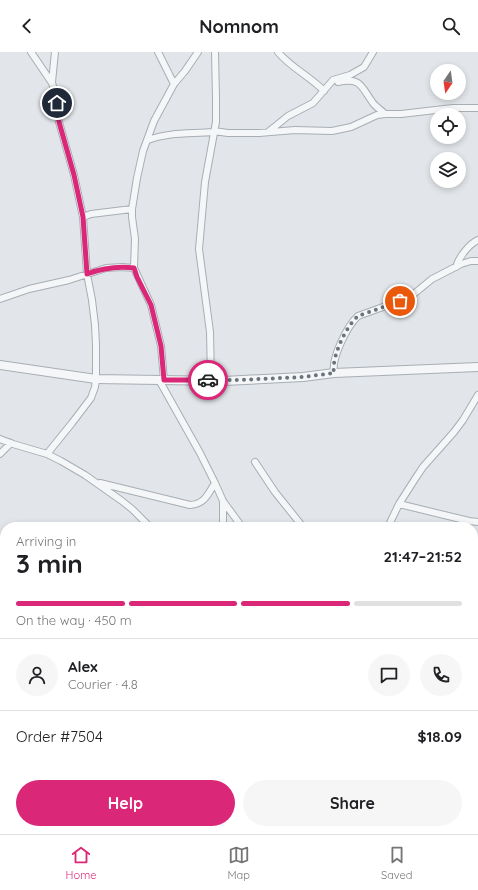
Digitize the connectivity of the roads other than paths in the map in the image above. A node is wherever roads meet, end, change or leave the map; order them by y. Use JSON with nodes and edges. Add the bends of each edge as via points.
{"nodes":[{"id":1,"x":31,"y":52,"type":"edge"},
{"id":2,"x":55,"y":52,"type":"edge"},
{"id":3,"x":158,"y":52,"type":"edge"},
{"id":4,"x":198,"y":52,"type":"edge"},
{"id":5,"x":214,"y":52,"type":"edge"},
{"id":6,"x":278,"y":52,"type":"edge"},
{"id":7,"x":373,"y":52,"type":"edge"},
{"id":8,"x":52,"y":83,"type":"junction"},
{"id":9,"x":331,"y":83,"type":"junction"},
{"id":10,"x":174,"y":84,"type":"junction"},
{"id":11,"x":324,"y":91,"type":"junction"},
{"id":12,"x":478,"y":108,"type":"edge"},
{"id":13,"x":385,"y":114,"type":"junction"},
{"id":14,"x":213,"y":132,"type":"junction"},
{"id":15,"x":268,"y":132,"type":"junction"},
{"id":16,"x":148,"y":140,"type":"junction"},
{"id":17,"x":132,"y":209,"type":"junction"},
{"id":18,"x":83,"y":217,"type":"junction"},
{"id":19,"x":478,"y":240,"type":"edge"},
{"id":20,"x":478,"y":261,"type":"edge"},
{"id":21,"x":456,"y":267,"type":"junction"},
{"id":22,"x":134,"y":268,"type":"junction"},
{"id":23,"x":87,"y":274,"type":"junction"},
{"id":24,"x":0,"y":299,"type":"edge"},
{"id":25,"x":0,"y":365,"type":"edge"},
{"id":26,"x":478,"y":367,"type":"edge"},
{"id":27,"x":334,"y":373,"type":"junction"},
{"id":28,"x":96,"y":379,"type":"junction"},
{"id":29,"x":162,"y":380,"type":"junction"},
{"id":30,"x":211,"y":380,"type":"junction"},
{"id":31,"x":478,"y":395,"type":"edge"},
{"id":32,"x":0,"y":439,"type":"edge"},
{"id":33,"x":11,"y":443,"type":"junction"},
{"id":34,"x":0,"y":454,"type":"edge"},
{"id":35,"x":47,"y":454,"type":"junction"},
{"id":36,"x":255,"y":462,"type":"dead end"},
{"id":37,"x":95,"y":482,"type":"junction"},
{"id":38,"x":215,"y":483,"type":"junction"},
{"id":39,"x":223,"y":501,"type":"junction"},
{"id":40,"x":399,"y":504,"type":"junction"},
{"id":41,"x":145,"y":522,"type":"edge"},
{"id":42,"x":223,"y":522,"type":"edge"},
{"id":43,"x":238,"y":522,"type":"edge"},
{"id":44,"x":298,"y":522,"type":"edge"},
{"id":45,"x":390,"y":522,"type":"edge"},
{"id":46,"x":478,"y":522,"type":"edge"}],
"edges":[{"from":1,"to":8,"type":"street"},
{"from":2,"to":8,"type":"street"},
{"from":3,"to":10,"type":"street"},
{"from":4,"to":10,"type":"street"},
{"from":5,"to":14,"type":"street","via":[[216,122]]},
{"from":6,"to":11,"type":"street"},
{"from":7,"to":9,"type":"street","via":[[364,67]]},
{"from":8,"to":18,"type":"street"},
{"from":9,"to":11,"type":"street"},
{"from":9,"to":13,"type":"street","via":[[351,80],[358,83],[373,104]]},
{"from":10,"to":16,"type":"street","via":[[154,121]]},
{"from":11,"to":15,"type":"street","via":[[313,103],[288,116]]},
{"from":12,"to":13,"type":"street"},
{"from":13,"to":15,"type":"street","via":[[332,131]]},
{"from":14,"to":15,"type":"street"},
{"from":14,"to":16,"type":"street","via":[[166,135]]},
{"from":14,"to":30,"type":"street","via":[[205,182],[200,249],[210,332]]},
{"from":16,"to":17,"type":"street","via":[[137,178]]},
{"from":17,"to":18,"type":"street"},
{"from":17,"to":22,"type":"street"},
{"from":18,"to":23,"type":"street"},
{"from":19,"to":21,"type":"street","via":[[462,255]]},
{"from":20,"to":21,"type":"street"},
{"from":21,"to":27,"type":"street","via":[[432,279],[408,298],[358,316],[352,321],[342,341],[333,368]]},
{"from":22,"to":23,"type":"street","via":[[112,267]]},
{"from":22,"to":29,"type":"street","via":[[151,305],[161,346]]},
{"from":23,"to":24,"type":"street"},
{"from":23,"to":28,"type":"street","via":[[95,325]]},
{"from":25,"to":28,"type":"street"},
{"from":26,"to":27,"type":"street"},
{"from":27,"to":30,"type":"street","via":[[303,377]]},
{"from":28,"to":29,"type":"street"},
{"from":28,"to":35,"type":"street","via":[[88,402]]},
{"from":29,"to":30,"type":"street"},
{"from":29,"to":38,"type":"street"},
{"from":31,"to":40,"type":"street","via":[[463,420],[424,467]]},
{"from":32,"to":33,"type":"street"},
{"from":33,"to":34,"type":"street"},
{"from":33,"to":35,"type":"street"},
{"from":35,"to":37,"type":"street"},
{"from":36,"to":44,"type":"street"},
{"from":37,"to":38,"type":"street","via":[[190,504],[202,502]]},
{"from":37,"to":41,"type":"street","via":[[127,505]]},
{"from":38,"to":39,"type":"street"},
{"from":39,"to":42,"type":"street"},
{"from":39,"to":43,"type":"street"},
{"from":40,"to":45,"type":"street"},
{"from":40,"to":46,"type":"street"}]}
